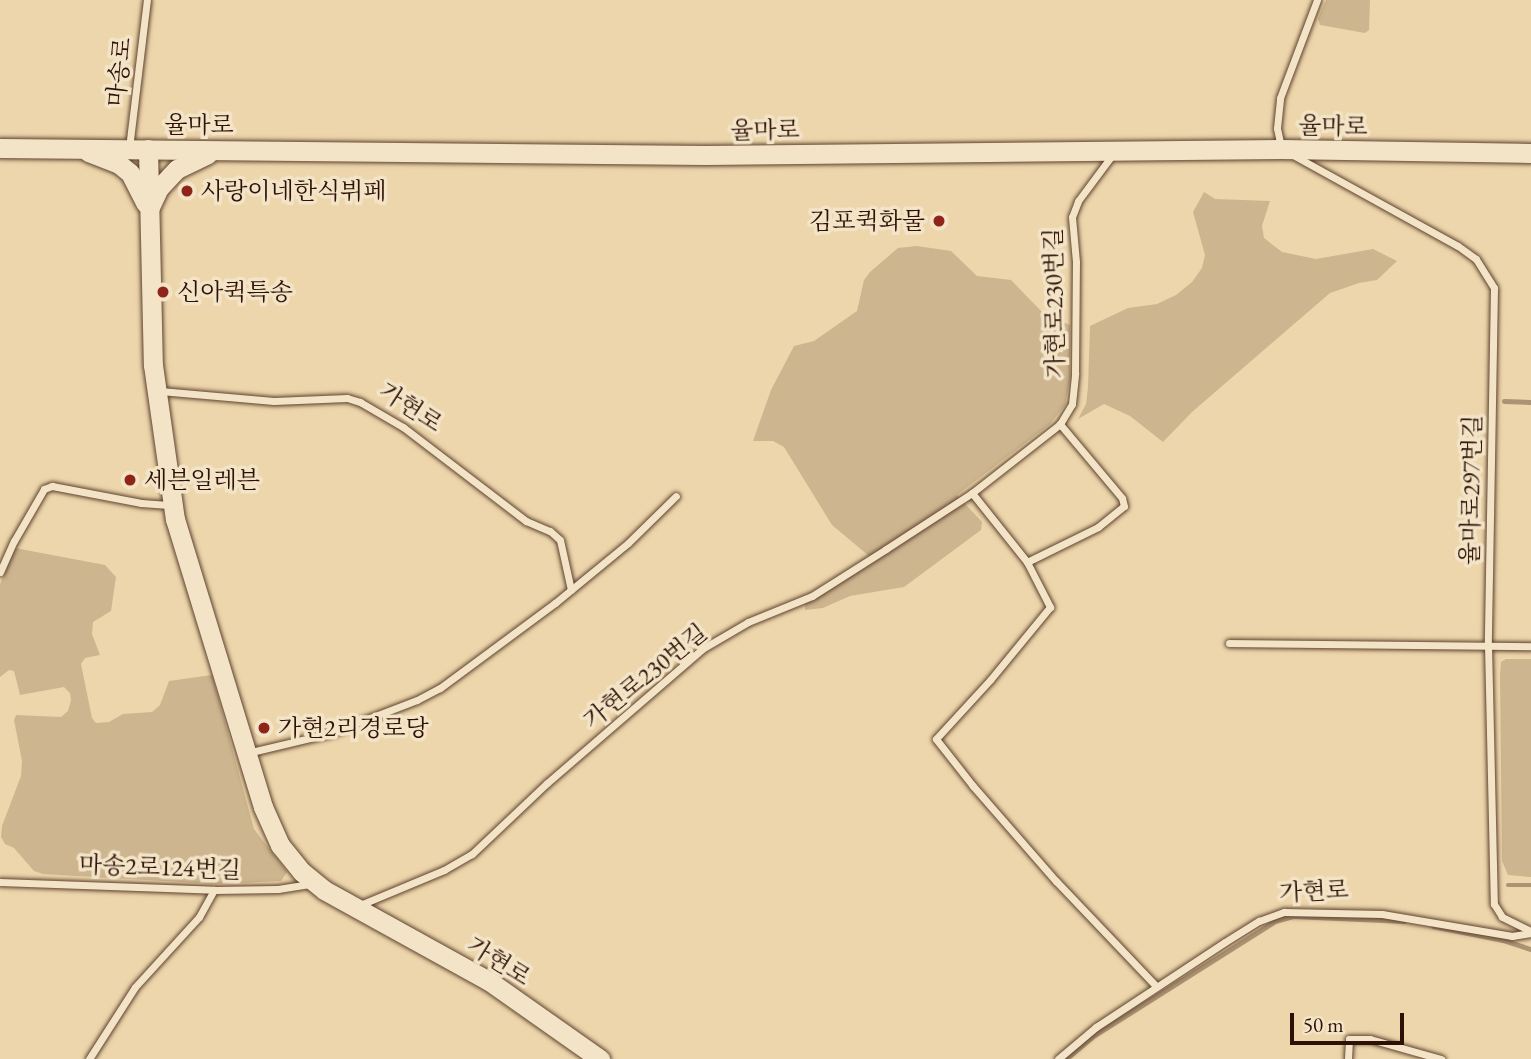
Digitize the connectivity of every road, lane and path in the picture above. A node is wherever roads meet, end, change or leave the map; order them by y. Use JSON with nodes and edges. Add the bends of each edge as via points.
{"nodes":[{"id":1,"x":147,"y":0,"type":"edge"},
{"id":2,"x":1317,"y":0,"type":"edge"},
{"id":3,"x":0,"y":148,"type":"edge"},
{"id":4,"x":77,"y":148,"type":"junction"},
{"id":5,"x":139,"y":149,"type":"junction"},
{"id":6,"x":1281,"y":149,"type":"junction"},
{"id":7,"x":218,"y":150,"type":"junction"},
{"id":8,"x":1116,"y":150,"type":"junction"},
{"id":9,"x":1531,"y":153,"type":"edge"},
{"id":10,"x":148,"y":211,"type":"junction"},
{"id":11,"x":156,"y":391,"type":"junction"},
{"id":12,"x":1060,"y":424,"type":"junction"},
{"id":13,"x":972,"y":493,"type":"junction"},
{"id":14,"x":676,"y":496,"type":"dead end"},
{"id":15,"x":173,"y":506,"type":"junction"},
{"id":16,"x":1027,"y":562,"type":"junction"},
{"id":17,"x":0,"y":572,"type":"edge"},
{"id":18,"x":571,"y":590,"type":"junction"},
{"id":19,"x":1229,"y":643,"type":"dead end"},
{"id":20,"x":1488,"y":645,"type":"junction"},
{"id":21,"x":1531,"y":646,"type":"edge"},
{"id":22,"x":247,"y":754,"type":"junction"},
{"id":23,"x":1,"y":883,"type":"edge"},
{"id":24,"x":316,"y":883,"type":"junction"},
{"id":25,"x":214,"y":890,"type":"junction"},
{"id":26,"x":356,"y":906,"type":"junction"},
{"id":27,"x":1531,"y":932,"type":"edge"},
{"id":28,"x":1157,"y":987,"type":"junction"},
{"id":29,"x":89,"y":1059,"type":"edge"},
{"id":30,"x":600,"y":1059,"type":"edge"},
{"id":31,"x":1058,"y":1059,"type":"edge"},
{"id":32,"x":1348,"y":1059,"type":"edge"},
{"id":33,"x":1441,"y":1059,"type":"edge"}],
"edges":[{"from":1,"to":5,"type":"lane","name":"마송로"},
{"from":2,"to":6,"type":"lane","via":[[1280,98],[1277,128]]},
{"from":3,"to":4,"type":"street","name":"율마로"},
{"from":4,"to":5,"type":"street","name":"율마로"},
{"from":4,"to":10,"type":"street","via":[[130,173]]},
{"from":5,"to":7,"type":"street","name":"율마로"},
{"from":5,"to":10,"type":"street","name":"가현로"},
{"from":6,"to":8,"type":"street","name":"율마로"},
{"from":6,"to":9,"type":"street","name":"율마로"},
{"from":6,"to":20,"type":"lane","name":"율마로297번길","via":[[1458,246],[1476,259],[1490,280],[1496,307]]},
{"from":7,"to":8,"type":"street","name":"율마로","via":[[705,155]]},
{"from":7,"to":10,"type":"street","via":[[177,169],[159,188]]},
{"from":8,"to":12,"type":"lane","name":"가현로230번길","via":[[1078,201],[1072,217],[1075,373],[1072,404]]},
{"from":10,"to":11,"type":"street","name":"가현로"},
{"from":11,"to":15,"type":"street","name":"가현로"},
{"from":11,"to":18,"type":"lane","name":"가현로","via":[[274,401],[347,398],[359,402],[403,427],[526,521],[550,531],[560,540]]},
{"from":12,"to":13,"type":"lane","name":"가현로230번길"},
{"from":12,"to":16,"type":"lane","via":[[1125,506],[1098,527]]},
{"from":13,"to":16,"type":"lane"},
{"from":13,"to":26,"type":"lane","name":"가현로230번길","via":[[812,596],[748,622],[702,649],[472,854]]},
{"from":14,"to":18,"type":"lane"},
{"from":15,"to":17,"type":"lane","via":[[52,486],[44,489]]},
{"from":15,"to":22,"type":"street","name":"가현로"},
{"from":16,"to":28,"type":"lane","via":[[1050,607],[936,739],[1056,881]]},
{"from":18,"to":22,"type":"lane","via":[[417,701],[331,733]]},
{"from":19,"to":20,"type":"lane"},
{"from":20,"to":21,"type":"lane"},
{"from":20,"to":27,"type":"lane","name":"율마로297번길","via":[[1494,904],[1502,917]]},
{"from":22,"to":24,"type":"street","name":"가현로","via":[[280,845]]},
{"from":23,"to":25,"type":"lane","name":"마송2로124번길"},
{"from":24,"to":25,"type":"lane","name":"마송2로124번길"},
{"from":24,"to":26,"type":"street","name":"가현로"},
{"from":25,"to":29,"type":"lane","via":[[200,917],[135,987]]},
{"from":26,"to":30,"type":"street","name":"가현로","via":[[489,981]]},
{"from":27,"to":28,"type":"lane","name":"가현로","via":[[1512,936],[1382,914],[1284,912],[1259,921]]},
{"from":28,"to":31,"type":"lane","name":"가현로","via":[[1096,1027]]},
{"from":32,"to":33,"type":"lane","via":[[1349,1038],[1370,1038]]}]}
